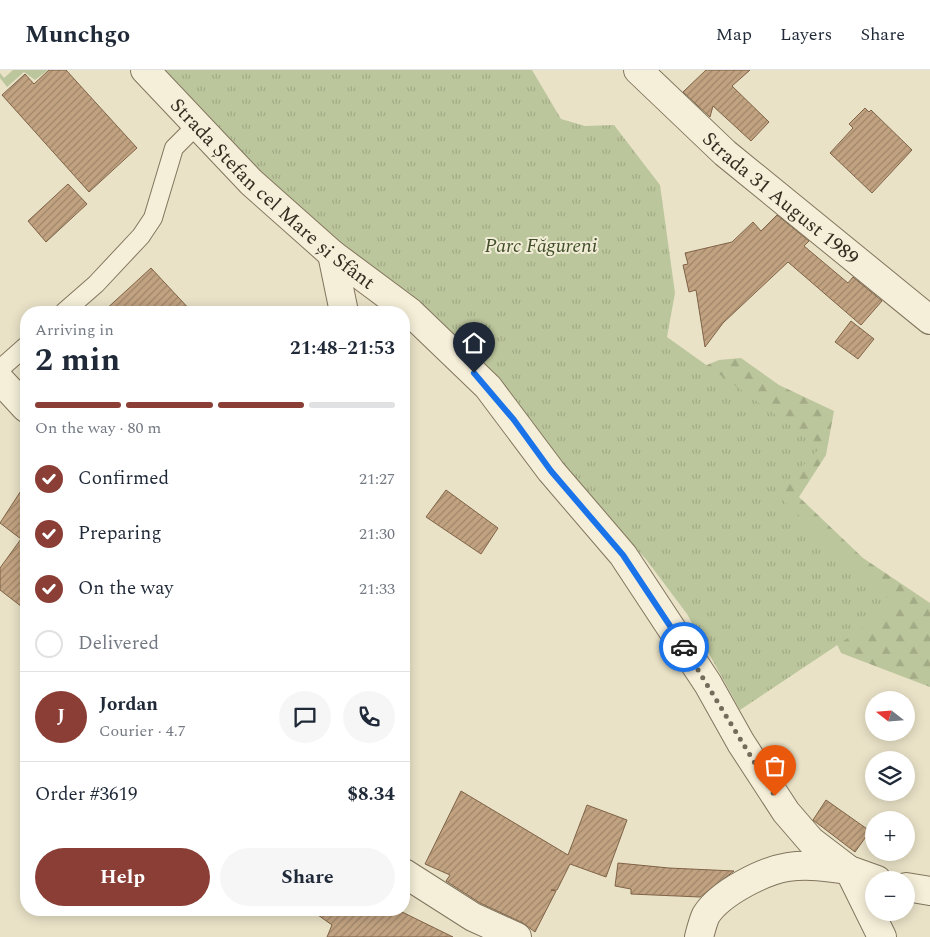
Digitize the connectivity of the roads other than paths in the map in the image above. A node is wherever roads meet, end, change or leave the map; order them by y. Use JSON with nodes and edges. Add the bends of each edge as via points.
{"nodes":[{"id":1,"x":145,"y":70,"type":"edge"},
{"id":2,"x":638,"y":70,"type":"edge"},
{"id":3,"x":196,"y":126,"type":"junction"},
{"id":4,"x":332,"y":254,"type":"junction"},
{"id":5,"x":71,"y":306,"type":"edge"},
{"id":6,"x":343,"y":306,"type":"edge"},
{"id":7,"x":402,"y":306,"type":"edge"},
{"id":8,"x":410,"y":312,"type":"edge"},
{"id":9,"x":930,"y":320,"type":"edge"},
{"id":10,"x":20,"y":351,"type":"edge"},
{"id":11,"x":0,"y":369,"type":"edge"},
{"id":12,"x":0,"y":380,"type":"edge"},
{"id":13,"x":20,"y":402,"type":"edge"},
{"id":14,"x":849,"y":870,"type":"junction"},
{"id":15,"x":865,"y":876,"type":"edge"},
{"id":16,"x":410,"y":877,"type":"edge"},
{"id":17,"x":915,"y":889,"type":"edge"},
{"id":18,"x":930,"y":892,"type":"edge"},
{"id":19,"x":517,"y":937,"type":"edge"},
{"id":20,"x":699,"y":937,"type":"edge"},
{"id":21,"x":882,"y":937,"type":"edge"}],
"edges":[{"from":1,"to":3,"type":"street","name":"Strada Ștefan cel Mare și Sfânt"},
{"from":2,"to":9,"type":"street","name":"Strada 31 August 1989","via":[[725,153]]},
{"from":3,"to":4,"type":"street","name":"Strada Ștefan cel Mare și Sfânt","via":[[251,182]]},
{"from":3,"to":5,"type":"lane","via":[[174,148],[153,218],[141,236]]},
{"from":4,"to":6,"type":"street"},
{"from":4,"to":7,"type":"street","name":"Strada Ștefan cel Mare și Sfânt"},
{"from":8,"to":14,"type":"street","name":"Strada Ștefan cel Mare și Sfânt","via":[[488,387],[551,471],[623,555],[703,675],[786,812],[811,842]]},
{"from":10,"to":11,"type":"lane"},
{"from":12,"to":13,"type":"street"},
{"from":14,"to":15,"type":"street","name":"Strada Ștefan cel Mare și Sfânt"},
{"from":14,"to":20,"type":"street","via":[[786,867],[760,876],[728,893],[706,915]]},
{"from":14,"to":21,"type":"street"},
{"from":16,"to":19,"type":"street","via":[[473,917]]},
{"from":17,"to":18,"type":"street"}]}
